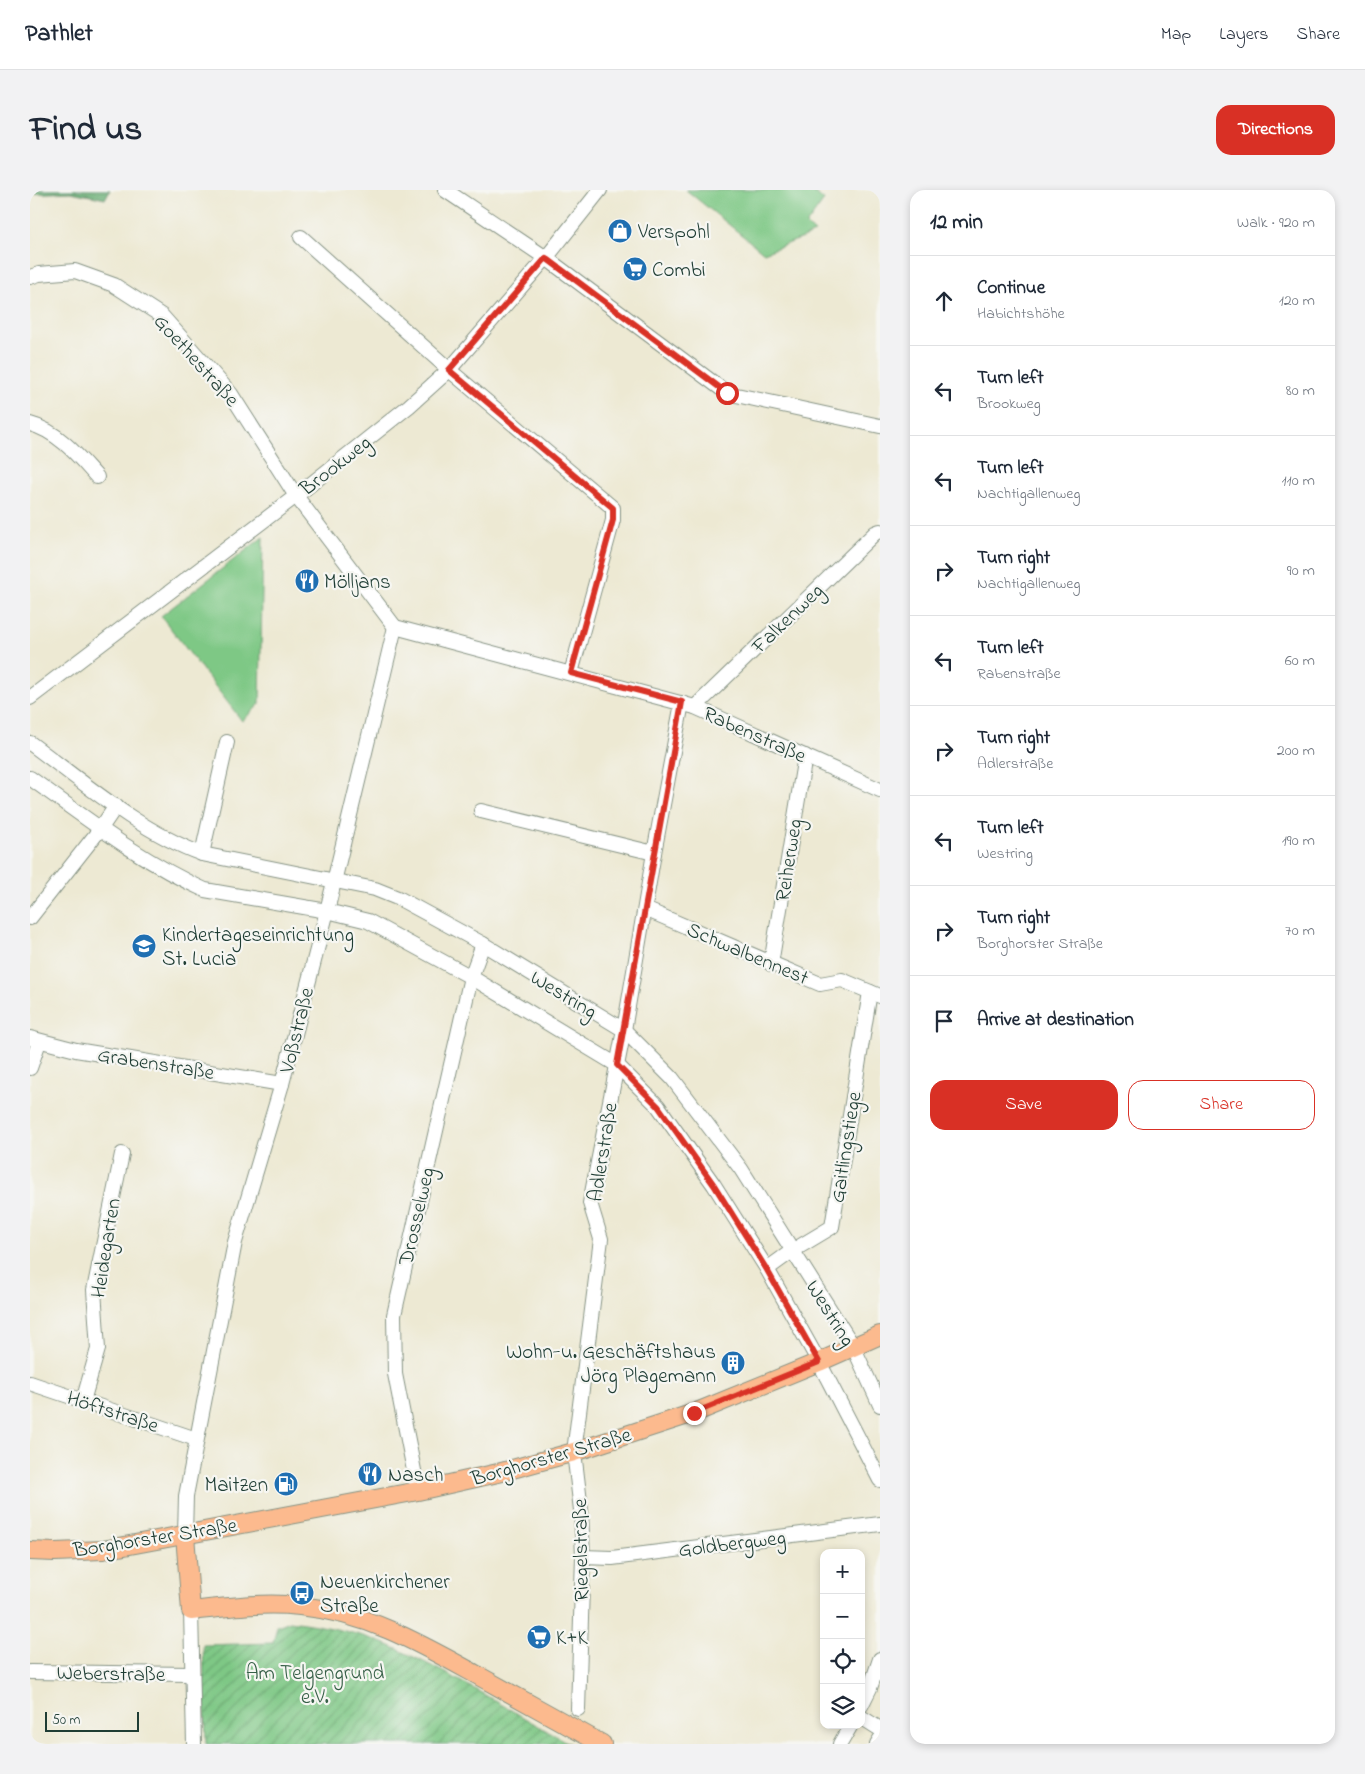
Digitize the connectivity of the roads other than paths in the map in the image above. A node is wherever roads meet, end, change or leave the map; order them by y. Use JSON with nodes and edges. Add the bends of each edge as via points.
{"nodes":[{"id":1,"x":445,"y":190,"type":"edge"},
{"id":2,"x":600,"y":190,"type":"edge"},
{"id":3,"x":301,"y":237,"type":"dead end"},
{"id":4,"x":546,"y":258,"type":"junction"},
{"id":5,"x":30,"y":276,"type":"edge"},
{"id":6,"x":449,"y":370,"type":"junction"},
{"id":7,"x":30,"y":424,"type":"edge"},
{"id":8,"x":880,"y":426,"type":"edge"},
{"id":9,"x":97,"y":477,"type":"dead end"},
{"id":10,"x":296,"y":496,"type":"junction"},
{"id":11,"x":880,"y":531,"type":"edge"},
{"id":12,"x":395,"y":627,"type":"junction"},
{"id":13,"x":571,"y":673,"type":"junction"},
{"id":14,"x":30,"y":698,"type":"edge"},
{"id":15,"x":688,"y":705,"type":"junction"},
{"id":16,"x":227,"y":742,"type":"dead end"},
{"id":17,"x":30,"y":743,"type":"edge"},
{"id":18,"x":805,"y":756,"type":"junction"},
{"id":19,"x":30,"y":778,"type":"edge"},
{"id":20,"x":880,"y":790,"type":"edge"},
{"id":21,"x":116,"y":806,"type":"junction"},
{"id":22,"x":481,"y":811,"type":"dead end"},
{"id":23,"x":101,"y":828,"type":"junction"},
{"id":24,"x":654,"y":852,"type":"junction"},
{"id":25,"x":202,"y":854,"type":"junction"},
{"id":26,"x":334,"y":880,"type":"junction"},
{"id":27,"x":645,"y":909,"type":"junction"},
{"id":28,"x":327,"y":910,"type":"junction"},
{"id":29,"x":30,"y":918,"type":"edge"},
{"id":30,"x":483,"y":944,"type":"junction"},
{"id":31,"x":770,"y":964,"type":"junction"},
{"id":32,"x":470,"y":977,"type":"junction"},
{"id":33,"x":875,"y":994,"type":"edge"},
{"id":34,"x":624,"y":1030,"type":"junction"},
{"id":35,"x":34,"y":1040,"type":"edge"},
{"id":36,"x":617,"y":1065,"type":"junction"},
{"id":37,"x":30,"y":1068,"type":"edge"},
{"id":38,"x":282,"y":1084,"type":"junction"},
{"id":39,"x":122,"y":1154,"type":"dead end"},
{"id":40,"x":792,"y":1250,"type":"junction"},
{"id":41,"x":767,"y":1270,"type":"junction"},
{"id":42,"x":880,"y":1335,"type":"edge"},
{"id":43,"x":853,"y":1346,"type":"junction"},
{"id":44,"x":819,"y":1362,"type":"junction"},
{"id":45,"x":30,"y":1383,"type":"edge"},
{"id":46,"x":83,"y":1401,"type":"junction"},
{"id":47,"x":880,"y":1405,"type":"edge"},
{"id":48,"x":196,"y":1439,"type":"junction"},
{"id":49,"x":574,"y":1452,"type":"junction"},
{"id":50,"x":880,"y":1480,"type":"edge"},
{"id":51,"x":418,"y":1491,"type":"junction"},
{"id":52,"x":880,"y":1524,"type":"edge"},
{"id":53,"x":185,"y":1535,"type":"junction"},
{"id":54,"x":30,"y":1551,"type":"edge"},
{"id":55,"x":583,"y":1557,"type":"junction"},
{"id":56,"x":191,"y":1611,"type":"junction"},
{"id":57,"x":880,"y":1659,"type":"edge"},
{"id":58,"x":30,"y":1672,"type":"edge"},
{"id":59,"x":191,"y":1674,"type":"junction"},
{"id":60,"x":865,"y":1698,"type":"edge"},
{"id":61,"x":578,"y":1709,"type":"dead end"},
{"id":62,"x":865,"y":1720,"type":"edge"},
{"id":63,"x":848,"y":1729,"type":"edge"},
{"id":64,"x":880,"y":1729,"type":"edge"},
{"id":65,"x":880,"y":1739,"type":"edge"},
{"id":66,"x":194,"y":1744,"type":"edge"},
{"id":67,"x":602,"y":1744,"type":"edge"},
{"id":68,"x":840,"y":1744,"type":"edge"},
{"id":69,"x":877,"y":1744,"type":"edge"}],
"edges":[{"from":1,"to":4,"type":"street"},
{"from":2,"to":4,"type":"street","name":"Brookweg"},
{"from":3,"to":6,"type":"street"},
{"from":4,"to":6,"type":"street","name":"Brookweg"},
{"from":4,"to":8,"type":"street","via":[[727,393]]},
{"from":5,"to":10,"type":"street","name":"Goethestraße","via":[[75,271],[114,284],[162,316],[231,394]]},
{"from":6,"to":10,"type":"street","name":"Brookweg"},
{"from":6,"to":13,"type":"street","via":[[613,508],[613,520]]},
{"from":7,"to":9,"type":"street","via":[[41,427],[73,450]]},
{"from":10,"to":12,"type":"street"},
{"from":10,"to":14,"type":"street","name":"Brookweg"},
{"from":11,"to":15,"type":"street","name":"Falkenweg"},
{"from":12,"to":13,"type":"street","name":"Rabenstraße"},
{"from":12,"to":26,"type":"street","name":"Voßstraße"},
{"from":13,"to":15,"type":"street","name":"Rabenstraße"},
{"from":15,"to":18,"type":"street","name":"Rabenstraße"},
{"from":15,"to":24,"type":"street","name":"Adlerstraße"},
{"from":16,"to":25,"type":"street"},
{"from":17,"to":21,"type":"street","name":"Westring"},
{"from":18,"to":20,"type":"street","name":"Rabenstraße"},
{"from":18,"to":31,"type":"street","name":"Reiherweg"},
{"from":19,"to":23,"type":"street","name":"Westring"},
{"from":21,"to":23,"type":"street"},
{"from":21,"to":25,"type":"street","name":"Westring","via":[[139,823]]},
{"from":22,"to":24,"type":"street"},
{"from":23,"to":28,"type":"street","name":"Westring","via":[[157,866],[205,890]]},
{"from":23,"to":29,"type":"street"},
{"from":24,"to":27,"type":"street","name":"Adlerstraße"},
{"from":25,"to":26,"type":"street","name":"Westring"},
{"from":26,"to":28,"type":"street","name":"Voßstraße"},
{"from":26,"to":30,"type":"street","name":"Westring","via":[[400,899]]},
{"from":27,"to":31,"type":"street","name":"Schwalbennest"},
{"from":27,"to":34,"type":"street","name":"Adlerstraße"},
{"from":28,"to":32,"type":"street","name":"Westring","via":[[368,921]]},
{"from":28,"to":38,"type":"street","name":"Voßstraße"},
{"from":30,"to":32,"type":"street","name":"Drosselweg"},
{"from":30,"to":34,"type":"street","name":"Westring"},
{"from":31,"to":33,"type":"street","name":"Schwalbennest","via":[[820,984],[842,980]]},
{"from":32,"to":36,"type":"street","name":"Westring"},
{"from":32,"to":51,"type":"street","name":"Drosselweg","via":[[394,1315],[394,1374]]},
{"from":33,"to":40,"type":"street","name":"Gaitlingstiege","via":[[832,1227]]},
{"from":34,"to":36,"type":"street","name":"Adlerstraße"},
{"from":34,"to":40,"type":"street","name":"Westring","via":[[672,1078],[741,1169]]},
{"from":35,"to":37,"type":"street"},
{"from":35,"to":38,"type":"street","name":"Grabenstraße","via":[[76,1050]]},
{"from":36,"to":41,"type":"street","name":"Westring","via":[[658,1106],[714,1185]]},
{"from":36,"to":49,"type":"street","name":"Adlerstraße","via":[[590,1203],[601,1239]]},
{"from":38,"to":48,"type":"street","name":"Voßstraße","via":[[236,1242]]},
{"from":39,"to":46,"type":"street","name":"Heidegarten","via":[[94,1290],[98,1348]]},
{"from":40,"to":41,"type":"street"},
{"from":40,"to":43,"type":"street","name":"Westring"},
{"from":41,"to":44,"type":"street","name":"Westring"},
{"from":42,"to":43,"type":"main road","name":"Borghorster Straße"},
{"from":43,"to":44,"type":"main road","name":"Borghorster Straße"},
{"from":43,"to":47,"type":"street","name":"Westring"},
{"from":44,"to":49,"type":"main road","name":"Borghorster Straße","via":[[694,1413]]},
{"from":44,"to":50,"type":"street","name":"Westring"},
{"from":45,"to":46,"type":"street","name":"Höftstraße"},
{"from":46,"to":48,"type":"street","name":"Höftstraße"},
{"from":48,"to":53,"type":"street","name":"Voßstraße","via":[[186,1496]]},
{"from":49,"to":51,"type":"main road","name":"Borghorster Straße"},
{"from":49,"to":55,"type":"street","name":"Riegelstraße"},
{"from":51,"to":53,"type":"main road","name":"Borghorster Straße"},
{"from":52,"to":55,"type":"street","name":"Goldbergweg","via":[[612,1558]]},
{"from":53,"to":54,"type":"main road","name":"Borghorster Straße","via":[[95,1551]]},
{"from":53,"to":56,"type":"main road"},
{"from":55,"to":61,"type":"street","name":"Riegelstraße"},
{"from":56,"to":59,"type":"street"},
{"from":56,"to":67,"type":"main road","via":[[264,1604],[292,1605],[318,1608],[383,1626],[418,1642]]},
{"from":57,"to":60,"type":"street"},
{"from":58,"to":59,"type":"street","name":"Weberstraße"},
{"from":59,"to":66,"type":"street"},
{"from":62,"to":64,"type":"street"},
{"from":63,"to":68,"type":"street"},
{"from":65,"to":69,"type":"street"}]}
